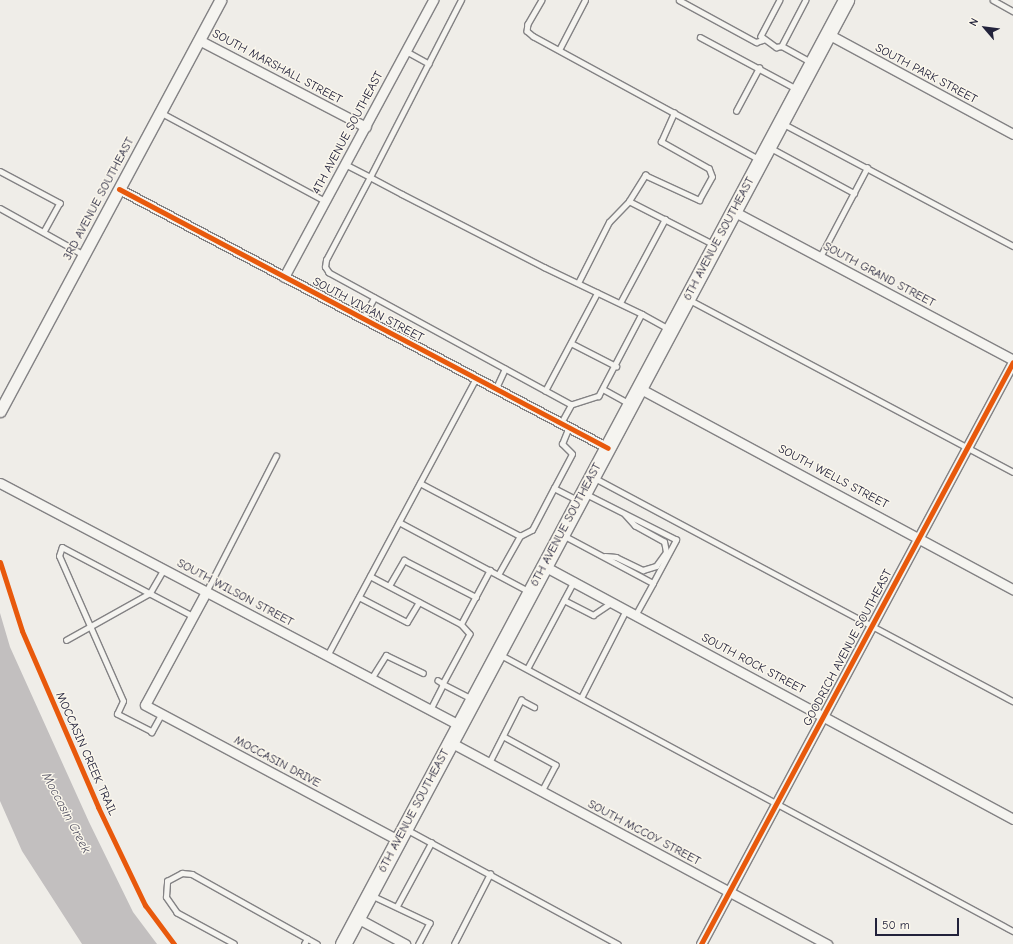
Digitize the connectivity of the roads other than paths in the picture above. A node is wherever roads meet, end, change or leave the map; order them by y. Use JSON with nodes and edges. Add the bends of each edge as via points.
{"nodes":[{"id":1,"x":220,"y":0,"type":"edge"},
{"id":2,"x":433,"y":0,"type":"edge"},
{"id":3,"x":461,"y":0,"type":"edge"},
{"id":4,"x":542,"y":0,"type":"edge"},
{"id":5,"x":586,"y":0,"type":"edge"},
{"id":6,"x":679,"y":0,"type":"edge"},
{"id":7,"x":780,"y":0,"type":"edge"},
{"id":8,"x":806,"y":0,"type":"edge"},
{"id":9,"x":846,"y":0,"type":"edge"},
{"id":10,"x":993,"y":0,"type":"edge"},
{"id":11,"x":1013,"y":11,"type":"edge"},
{"id":12,"x":828,"y":34,"type":"junction"},
{"id":13,"x":700,"y":37,"type":"dead end"},
{"id":14,"x":199,"y":40,"type":"junction"},
{"id":15,"x":763,"y":40,"type":"junction"},
{"id":16,"x":782,"y":46,"type":"junction"},
{"id":17,"x":559,"y":50,"type":"junction"},
{"id":18,"x":406,"y":51,"type":"junction"},
{"id":19,"x":813,"y":62,"type":"junction"},
{"id":20,"x":429,"y":64,"type":"junction"},
{"id":21,"x":759,"y":68,"type":"junction"},
{"id":22,"x":798,"y":90,"type":"junction"},
{"id":23,"x":736,"y":111,"type":"dead end"},
{"id":24,"x":160,"y":112,"type":"junction"},
{"id":25,"x":674,"y":113,"type":"junction"},
{"id":26,"x":781,"y":122,"type":"junction"},
{"id":27,"x":366,"y":127,"type":"junction"},
{"id":28,"x":1013,"y":134,"type":"edge"},
{"id":29,"x":768,"y":146,"type":"junction"},
{"id":30,"x":761,"y":160,"type":"junction"},
{"id":31,"x":346,"y":164,"type":"junction"},
{"id":32,"x":867,"y":168,"type":"junction"},
{"id":33,"x":0,"y":171,"type":"edge"},
{"id":34,"x":370,"y":177,"type":"junction"},
{"id":35,"x":119,"y":189,"type":"junction"},
{"id":36,"x":854,"y":193,"type":"junction"},
{"id":37,"x":325,"y":201,"type":"junction"},
{"id":38,"x":629,"y":201,"type":"junction"},
{"id":39,"x":0,"y":208,"type":"edge"},
{"id":40,"x":733,"y":211,"type":"junction"},
{"id":41,"x":664,"y":219,"type":"junction"},
{"id":42,"x":44,"y":232,"type":"junction"},
{"id":43,"x":715,"y":245,"type":"junction"},
{"id":44,"x":1013,"y":246,"type":"edge"},
{"id":45,"x":84,"y":255,"type":"junction"},
{"id":46,"x":820,"y":257,"type":"junction"},
{"id":47,"x":284,"y":277,"type":"junction"},
{"id":48,"x":578,"y":283,"type":"junction"},
{"id":49,"x":597,"y":292,"type":"junction"},
{"id":50,"x":374,"y":298,"type":"junction"},
{"id":51,"x":687,"y":298,"type":"junction"},
{"id":52,"x":620,"y":303,"type":"junction"},
{"id":53,"x":642,"y":314,"type":"junction"},
{"id":54,"x":363,"y":318,"type":"junction"},
{"id":55,"x":670,"y":330,"type":"junction"},
{"id":56,"x":571,"y":342,"type":"junction"},
{"id":57,"x":1013,"y":361,"type":"edge"},
{"id":58,"x":616,"y":366,"type":"junction"},
{"id":59,"x":505,"y":369,"type":"junction"},
{"id":60,"x":476,"y":378,"type":"junction"},
{"id":61,"x":496,"y":388,"type":"junction"},
{"id":62,"x":639,"y":388,"type":"junction"},
{"id":63,"x":603,"y":390,"type":"junction"},
{"id":64,"x":545,"y":391,"type":"junction"},
{"id":65,"x":631,"y":404,"type":"junction"},
{"id":66,"x":571,"y":405,"type":"junction"},
{"id":67,"x":0,"y":411,"type":"edge"},
{"id":68,"x":565,"y":425,"type":"junction"},
{"id":69,"x":966,"y":447,"type":"junction"},
{"id":70,"x":608,"y":448,"type":"junction"},
{"id":71,"x":276,"y":456,"type":"dead end"},
{"id":72,"x":1013,"y":472,"type":"edge"},
{"id":73,"x":592,"y":477,"type":"junction"},
{"id":74,"x":0,"y":483,"type":"edge"},
{"id":75,"x":420,"y":483,"type":"junction"},
{"id":76,"x":554,"y":488,"type":"junction"},
{"id":77,"x":581,"y":497,"type":"junction"},
{"id":78,"x":623,"y":513,"type":"junction"},
{"id":79,"x":399,"y":522,"type":"junction"},
{"id":80,"x":561,"y":534,"type":"junction"},
{"id":81,"x":520,"y":536,"type":"junction"},
{"id":82,"x":919,"y":536,"type":"junction"},
{"id":83,"x":601,"y":555,"type":"junction"},
{"id":84,"x":544,"y":566,"type":"junction"},
{"id":85,"x":164,"y":569,"type":"junction"},
{"id":86,"x":490,"y":570,"type":"junction"},
{"id":87,"x":498,"y":575,"type":"junction"},
{"id":88,"x":370,"y":576,"type":"junction"},
{"id":89,"x":574,"y":582,"type":"junction"},
{"id":90,"x":653,"y":583,"type":"junction"},
{"id":91,"x":389,"y":586,"type":"junction"},
{"id":92,"x":1013,"y":589,"type":"edge"},
{"id":93,"x":206,"y":592,"type":"junction"},
{"id":94,"x":530,"y":592,"type":"junction"},
{"id":95,"x":150,"y":593,"type":"junction"},
{"id":96,"x":359,"y":597,"type":"junction"},
{"id":97,"x":476,"y":597,"type":"junction"},
{"id":98,"x":564,"y":600,"type":"junction"},
{"id":99,"x":419,"y":602,"type":"junction"},
{"id":100,"x":613,"y":602,"type":"junction"},
{"id":101,"x":626,"y":610,"type":"junction"},
{"id":102,"x":636,"y":614,"type":"junction"},
{"id":103,"x":193,"y":616,"type":"junction"},
{"id":104,"x":461,"y":624,"type":"junction"},
{"id":105,"x":871,"y":626,"type":"junction"},
{"id":106,"x":90,"y":628,"type":"junction"},
{"id":107,"x":66,"y":640,"type":"dead end"},
{"id":108,"x":497,"y":653,"type":"junction"},
{"id":109,"x":327,"y":656,"type":"junction"},
{"id":110,"x":527,"y":669,"type":"junction"},
{"id":111,"x":423,"y":673,"type":"dead end"},
{"id":112,"x":371,"y":678,"type":"junction"},
{"id":113,"x":438,"y":681,"type":"dead end"},
{"id":114,"x":444,"y":684,"type":"junction"},
{"id":115,"x":581,"y":698,"type":"junction"},
{"id":116,"x":473,"y":699,"type":"junction"},
{"id":117,"x":1013,"y":701,"type":"edge"},
{"id":118,"x":534,"y":707,"type":"dead end"},
{"id":119,"x":430,"y":710,"type":"junction"},
{"id":120,"x":162,"y":714,"type":"junction"},
{"id":121,"x":824,"y":715,"type":"junction"},
{"id":122,"x":459,"y":725,"type":"junction"},
{"id":123,"x":503,"y":736,"type":"junction"},
{"id":124,"x":450,"y":742,"type":"junction"},
{"id":125,"x":489,"y":763,"type":"junction"},
{"id":126,"x":542,"y":792,"type":"junction"},
{"id":127,"x":776,"y":805,"type":"junction"},
{"id":128,"x":1013,"y":819,"type":"edge"},
{"id":129,"x":401,"y":834,"type":"junction"},
{"id":130,"x":431,"y":843,"type":"junction"},
{"id":131,"x":490,"y":874,"type":"junction"},
{"id":132,"x":729,"y":892,"type":"junction"},
{"id":133,"x":370,"y":894,"type":"junction"},
{"id":134,"x":397,"y":906,"type":"junction"},
{"id":135,"x":357,"y":918,"type":"junction"},
{"id":136,"x":1013,"y":931,"type":"edge"},
{"id":137,"x":306,"y":938,"type":"junction"},
{"id":138,"x":234,"y":944,"type":"edge"},
{"id":139,"x":304,"y":944,"type":"edge"},
{"id":140,"x":317,"y":944,"type":"edge"},
{"id":141,"x":343,"y":944,"type":"edge"},
{"id":142,"x":405,"y":944,"type":"edge"},
{"id":143,"x":419,"y":944,"type":"edge"},
{"id":144,"x":454,"y":944,"type":"edge"},
{"id":145,"x":618,"y":944,"type":"edge"},
{"id":146,"x":701,"y":944,"type":"edge"},
{"id":147,"x":827,"y":944,"type":"edge"}],
"edges":[{"from":1,"to":14,"type":"street","name":"3RD AVENUE SOUTHEAST"},
{"from":2,"to":18,"type":"street","name":"4TH AVENUE SOUTHEAST"},
{"from":3,"to":20,"type":"lane"},
{"from":4,"to":17,"type":"lane","via":[[527,31]]},
{"from":5,"to":17,"type":"lane"},
{"from":6,"to":15,"type":"lane","via":[[756,42]]},
{"from":7,"to":15,"type":"lane","via":[[761,36]]},
{"from":8,"to":16,"type":"lane"},
{"from":9,"to":12,"type":"highway","name":"6TH AVENUE SOUTHEAST"},
{"from":10,"to":11,"type":"lane"},
{"from":12,"to":19,"type":"highway","name":"6TH AVENUE SOUTHEAST"},
{"from":12,"to":28,"type":"street","name":"SOUTH PARK STREET"},
{"from":13,"to":21,"type":"lane"},
{"from":14,"to":24,"type":"street","name":"3RD AVENUE SOUTHEAST"},
{"from":14,"to":27,"type":"street","name":"SOUTH MARSHALL STREET"},
{"from":15,"to":16,"type":"lane"},
{"from":16,"to":19,"type":"lane"},
{"from":17,"to":25,"type":"lane"},
{"from":18,"to":20,"type":"lane"},
{"from":18,"to":27,"type":"street","name":"4TH AVENUE SOUTHEAST"},
{"from":19,"to":22,"type":"highway","name":"6TH AVENUE SOUTHEAST"},
{"from":20,"to":34,"type":"lane"},
{"from":21,"to":22,"type":"lane"},
{"from":21,"to":23,"type":"lane"},
{"from":22,"to":26,"type":"highway","name":"6TH AVENUE SOUTHEAST"},
{"from":24,"to":35,"type":"street","name":"3RD AVENUE SOUTHEAST"},
{"from":24,"to":37,"type":"lane"},
{"from":25,"to":30,"type":"lane"},
{"from":25,"to":38,"type":"lane","via":[[662,142],[709,169],[712,178],[699,200],[645,175]]},
{"from":26,"to":29,"type":"highway","name":"6TH AVENUE SOUTHEAST"},
{"from":26,"to":32,"type":"lane"},
{"from":27,"to":31,"type":"street","name":"4TH AVENUE SOUTHEAST"},
{"from":29,"to":30,"type":"highway","name":"6TH AVENUE SOUTHEAST"},
{"from":29,"to":36,"type":"lane"},
{"from":30,"to":40,"type":"highway","name":"6TH AVENUE SOUTHEAST"},
{"from":31,"to":34,"type":"lane"},
{"from":31,"to":37,"type":"street","name":"4TH AVENUE SOUTHEAST"},
{"from":32,"to":36,"type":"lane"},
{"from":32,"to":44,"type":"lane"},
{"from":33,"to":42,"type":"lane","via":[[60,203]]},
{"from":34,"to":48,"type":"lane"},
{"from":34,"to":50,"type":"lane","via":[[325,267],[329,273]]},
{"from":35,"to":45,"type":"street","name":"3RD AVENUE SOUTHEAST"},
{"from":35,"to":47,"type":"street","name":"SOUTH VIVIAN STREET"},
{"from":36,"to":46,"type":"lane"},
{"from":37,"to":47,"type":"street","name":"4TH AVENUE SOUTHEAST"},
{"from":38,"to":41,"type":"lane"},
{"from":38,"to":48,"type":"lane","via":[[609,222]]},
{"from":39,"to":42,"type":"lane"},
{"from":40,"to":43,"type":"highway","name":"6TH AVENUE SOUTHEAST"},
{"from":40,"to":46,"type":"street","name":"SOUTH GRAND STREET"},
{"from":41,"to":43,"type":"lane"},
{"from":41,"to":52,"type":"lane"},
{"from":42,"to":45,"type":"lane"},
{"from":43,"to":51,"type":"highway","name":"6TH AVENUE SOUTHEAST"},
{"from":45,"to":67,"type":"street","name":"3RD AVENUE SOUTHEAST"},
{"from":46,"to":57,"type":"street","name":"SOUTH GRAND STREET"},
{"from":47,"to":54,"type":"street","name":"SOUTH VIVIAN STREET"},
{"from":48,"to":49,"type":"lane"},
{"from":49,"to":52,"type":"lane"},
{"from":49,"to":56,"type":"lane"},
{"from":50,"to":54,"type":"lane"},
{"from":50,"to":59,"type":"lane"},
{"from":51,"to":55,"type":"highway","name":"6TH AVENUE SOUTHEAST"},
{"from":51,"to":69,"type":"lane"},
{"from":52,"to":53,"type":"lane"},
{"from":53,"to":55,"type":"lane"},
{"from":53,"to":58,"type":"lane"},
{"from":54,"to":60,"type":"street","name":"SOUTH VIVIAN STREET"},
{"from":55,"to":62,"type":"highway","name":"6TH AVENUE SOUTHEAST"},
{"from":56,"to":58,"type":"lane"},
{"from":56,"to":64,"type":"lane"},
{"from":57,"to":69,"type":"street","name":"GOODRICH AVENUE SOUTHEAST"},
{"from":58,"to":63,"type":"lane"},
{"from":59,"to":61,"type":"lane"},
{"from":59,"to":64,"type":"lane"},
{"from":60,"to":61,"type":"street","name":"SOUTH VIVIAN STREET"},
{"from":60,"to":75,"type":"lane"},
{"from":61,"to":68,"type":"street","name":"SOUTH VIVIAN STREET"},
{"from":62,"to":65,"type":"highway","name":"6TH AVENUE SOUTHEAST"},
{"from":62,"to":82,"type":"street","name":"SOUTH WELLS STREET"},
{"from":63,"to":65,"type":"lane"},
{"from":63,"to":66,"type":"lane","via":[[599,396]]},
{"from":64,"to":66,"type":"lane"},
{"from":65,"to":70,"type":"highway","name":"6TH AVENUE SOUTHEAST"},
{"from":66,"to":68,"type":"lane"},
{"from":68,"to":70,"type":"street","name":"SOUTH VIVIAN STREET"},
{"from":68,"to":76,"type":"lane","via":[[562,444],[572,454]]},
{"from":69,"to":72,"type":"lane"},
{"from":69,"to":82,"type":"street","name":"GOODRICH AVENUE SOUTHEAST"},
{"from":70,"to":73,"type":"highway","name":"6TH AVENUE SOUTHEAST"},
{"from":71,"to":93,"type":"lane"},
{"from":73,"to":77,"type":"highway","name":"6TH AVENUE SOUTHEAST"},
{"from":73,"to":105,"type":"lane"},
{"from":74,"to":85,"type":"street","name":"SOUTH WILSON STREET"},
{"from":75,"to":79,"type":"lane"},
{"from":75,"to":81,"type":"lane"},
{"from":76,"to":77,"type":"lane"},
{"from":76,"to":81,"type":"lane","via":[[532,530]]},
{"from":77,"to":78,"type":"lane"},
{"from":77,"to":80,"type":"highway","name":"6TH AVENUE SOUTHEAST"},
{"from":78,"to":83,"type":"lane","via":[[635,526],[664,542],[666,552],[656,566],[643,570],[616,557]]},
{"from":78,"to":90,"type":"lane","via":[[676,540]]},
{"from":79,"to":86,"type":"lane"},
{"from":79,"to":88,"type":"lane"},
{"from":80,"to":83,"type":"lane"},
{"from":80,"to":84,"type":"highway","name":"6TH AVENUE SOUTHEAST"},
{"from":81,"to":87,"type":"lane"},
{"from":82,"to":92,"type":"street","name":"SOUTH WELLS STREET"},
{"from":82,"to":105,"type":"street","name":"GOODRICH AVENUE SOUTHEAST"},
{"from":83,"to":90,"type":"lane"},
{"from":84,"to":89,"type":"street","name":"SOUTH ROCK STREET"},
{"from":84,"to":94,"type":"highway","name":"6TH AVENUE SOUTHEAST"},
{"from":85,"to":93,"type":"street","name":"SOUTH WILSON STREET"},
{"from":85,"to":95,"type":"lane"},
{"from":86,"to":87,"type":"lane"},
{"from":86,"to":97,"type":"lane"},
{"from":87,"to":94,"type":"lane"},
{"from":88,"to":91,"type":"lane"},
{"from":88,"to":96,"type":"lane"},
{"from":89,"to":98,"type":"lane"},
{"from":89,"to":100,"type":"street","name":"SOUTH ROCK STREET"},
{"from":90,"to":102,"type":"lane"},
{"from":91,"to":97,"type":"lane","via":[[404,560]]},
{"from":91,"to":99,"type":"lane"},
{"from":93,"to":103,"type":"street"},
{"from":93,"to":109,"type":"street","name":"SOUTH WILSON STREET"},
{"from":94,"to":108,"type":"highway","name":"6TH AVENUE SOUTHEAST"},
{"from":95,"to":103,"type":"lane"},
{"from":95,"to":106,"type":"lane"},
{"from":95,"to":106,"type":"lane","via":[[62,547],[59,556]]},
{"from":96,"to":99,"type":"lane","via":[[407,622]]},
{"from":96,"to":109,"type":"lane"},
{"from":97,"to":104,"type":"lane"},
{"from":98,"to":100,"type":"lane","via":[[593,615]]},
{"from":98,"to":110,"type":"lane"},
{"from":99,"to":104,"type":"lane"},
{"from":100,"to":101,"type":"street","name":"SOUTH ROCK STREET"},
{"from":101,"to":102,"type":"street","name":"SOUTH ROCK STREET"},
{"from":101,"to":115,"type":"lane"},
{"from":102,"to":121,"type":"street","name":"SOUTH ROCK STREET"},
{"from":103,"to":120,"type":"street","name":"MOCCASIN DRIVE","via":[[145,705]]},
{"from":104,"to":114,"type":"lane","via":[[470,634]]},
{"from":105,"to":117,"type":"lane"},
{"from":105,"to":121,"type":"street","name":"GOODRICH AVENUE SOUTHEAST"},
{"from":106,"to":107,"type":"lane"},
{"from":106,"to":120,"type":"lane","via":[[123,701],[117,714],[152,732]]},
{"from":108,"to":110,"type":"lane"},
{"from":108,"to":116,"type":"highway","name":"6TH AVENUE SOUTHEAST"},
{"from":109,"to":112,"type":"street","name":"SOUTH WILSON STREET"},
{"from":110,"to":115,"type":"lane"},
{"from":111,"to":112,"type":"lane","via":[[386,655]]},
{"from":112,"to":119,"type":"street","name":"SOUTH WILSON STREET"},
{"from":113,"to":114,"type":"lane"},
{"from":114,"to":116,"type":"lane"},
{"from":114,"to":119,"type":"lane"},
{"from":115,"to":127,"type":"lane"},
{"from":116,"to":122,"type":"highway","name":"6TH AVENUE SOUTHEAST"},
{"from":118,"to":123,"type":"lane","via":[[521,700]]},
{"from":119,"to":122,"type":"street","name":"SOUTH WILSON STREET"},
{"from":120,"to":129,"type":"street","name":"MOCCASIN DRIVE"},
{"from":121,"to":127,"type":"street","name":"GOODRICH AVENUE SOUTHEAST"},
{"from":121,"to":128,"type":"street","name":"SOUTH ROCK STREET"},
{"from":122,"to":124,"type":"highway","name":"6TH AVENUE SOUTHEAST"},
{"from":123,"to":125,"type":"lane"},
{"from":123,"to":126,"type":"lane","via":[[556,764]]},
{"from":124,"to":125,"type":"street","name":"SOUTH MCCOY STREET"},
{"from":124,"to":129,"type":"highway","name":"6TH AVENUE SOUTHEAST"},
{"from":125,"to":126,"type":"street","name":"SOUTH MCCOY STREET"},
{"from":126,"to":132,"type":"street","name":"SOUTH MCCOY STREET"},
{"from":127,"to":132,"type":"street","name":"GOODRICH AVENUE SOUTHEAST"},
{"from":127,"to":136,"type":"lane"},
{"from":129,"to":130,"type":"lane"},
{"from":129,"to":133,"type":"highway","name":"6TH AVENUE SOUTHEAST"},
{"from":130,"to":131,"type":"lane"},
{"from":130,"to":134,"type":"lane"},
{"from":131,"to":144,"type":"lane"},
{"from":131,"to":145,"type":"lane"},
{"from":132,"to":146,"type":"street","name":"GOODRICH AVENUE SOUTHEAST"},
{"from":132,"to":147,"type":"street","name":"SOUTH MCCOY STREET"},
{"from":133,"to":134,"type":"lane"},
{"from":133,"to":135,"type":"highway","name":"6TH AVENUE SOUTHEAST"},
{"from":134,"to":143,"type":"lane","via":[[430,923]]},
{"from":135,"to":141,"type":"highway","name":"6TH AVENUE SOUTHEAST"},
{"from":135,"to":142,"type":"street"},
{"from":137,"to":138,"type":"lane","via":[[297,930],[192,874],[182,873],[167,881],[166,897],[177,913]]},
{"from":137,"to":139,"type":"lane"},
{"from":137,"to":140,"type":"lane"}]}
